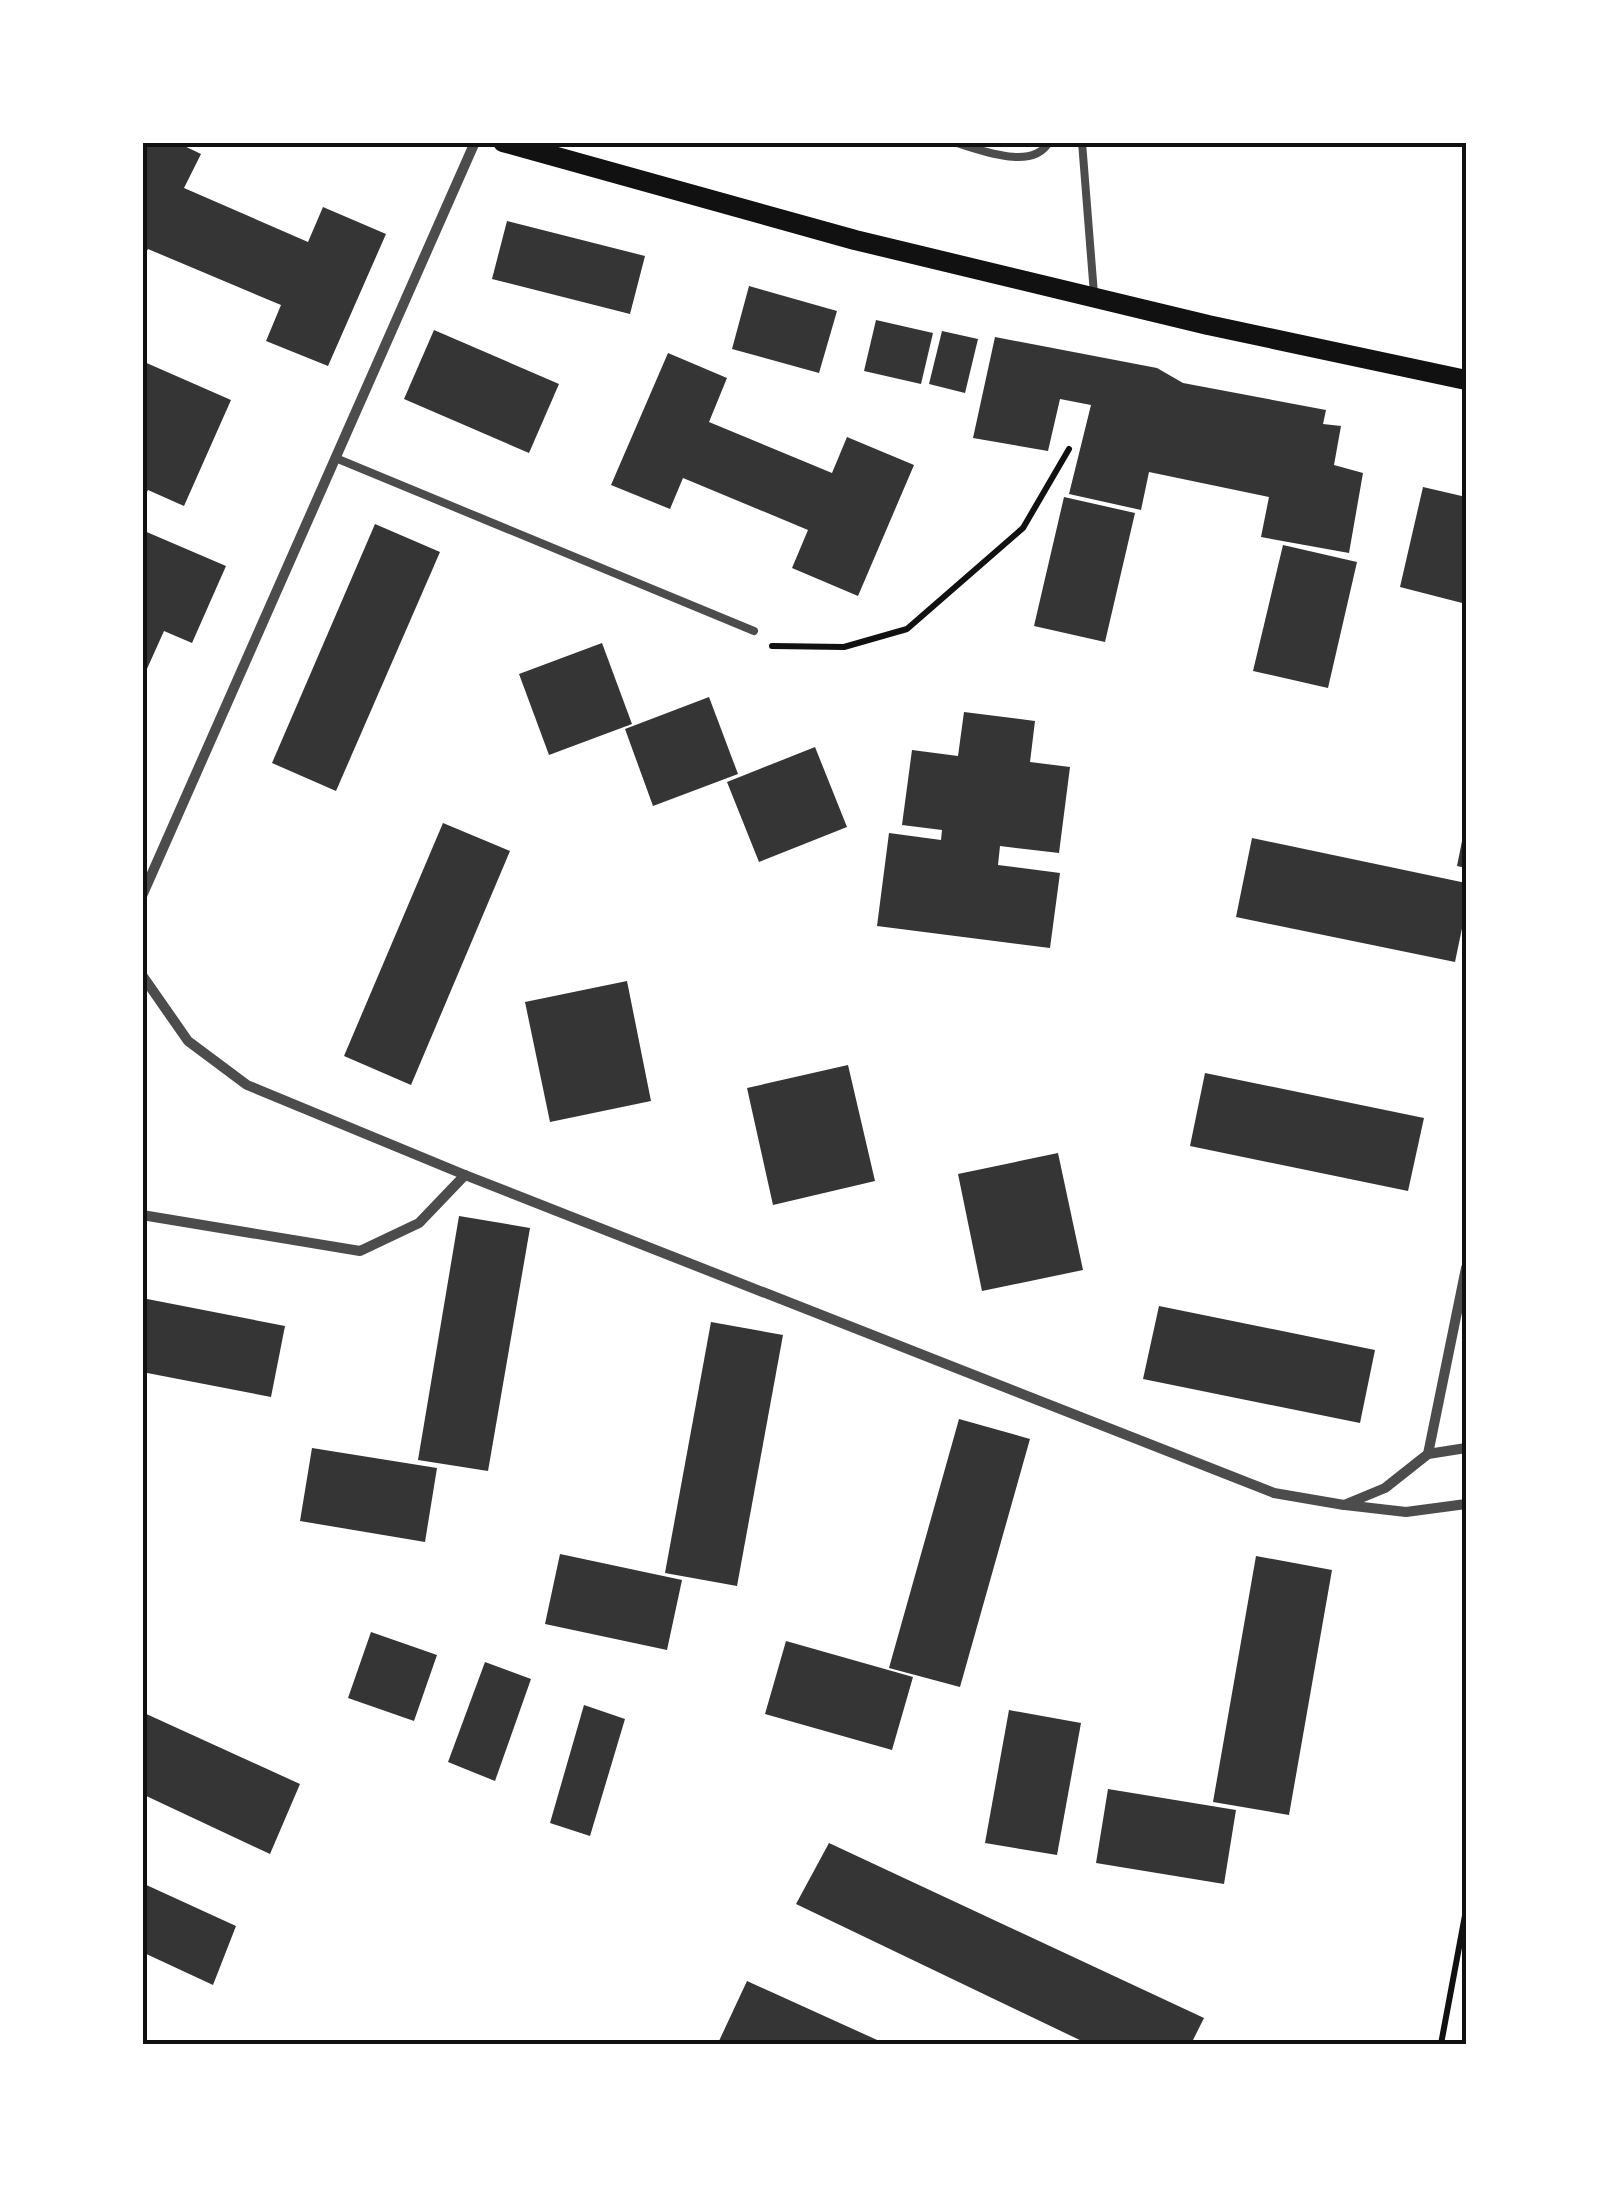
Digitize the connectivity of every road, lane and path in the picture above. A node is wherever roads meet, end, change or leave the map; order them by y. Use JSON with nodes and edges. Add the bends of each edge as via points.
{"nodes":[{"id":1,"x":475,"y":142,"type":"edge"},
{"id":2,"x":503,"y":142,"type":"edge"},
{"id":3,"x":953,"y":142,"type":"edge"},
{"id":4,"x":1049,"y":142,"type":"edge"},
{"id":5,"x":1082,"y":142,"type":"edge"},
{"id":6,"x":1094,"y":299,"type":"junction"},
{"id":7,"x":1466,"y":380,"type":"edge"},
{"id":8,"x":1069,"y":449,"type":"dead end"},
{"id":9,"x":338,"y":459,"type":"junction"},
{"id":10,"x":754,"y":630,"type":"dead end"},
{"id":11,"x":772,"y":646,"type":"dead end"},
{"id":12,"x":142,"y":896,"type":"edge"},
{"id":13,"x":142,"y":976,"type":"edge"},
{"id":14,"x":465,"y":1175,"type":"junction"},
{"id":15,"x":142,"y":1215,"type":"edge"},
{"id":16,"x":1466,"y":1268,"type":"edge"},
{"id":17,"x":1466,"y":1448,"type":"edge"},
{"id":18,"x":1428,"y":1454,"type":"junction"},
{"id":19,"x":1466,"y":1504,"type":"edge"},
{"id":20,"x":1344,"y":1505,"type":"junction"},
{"id":21,"x":1466,"y":1910,"type":"edge"},
{"id":22,"x":1441,"y":2044,"type":"edge"}],
"edges":[{"from":1,"to":9,"type":"street"},
{"from":2,"to":6,"type":"main road"},
{"from":3,"to":4,"type":"lane","via":[[1018,158],[1034,156]]},
{"from":5,"to":6,"type":"lane"},
{"from":6,"to":7,"type":"main road"},
{"from":8,"to":11,"type":"path","via":[[1023,528],[907,630],[844,647]]},
{"from":9,"to":10,"type":"lane"},
{"from":9,"to":12,"type":"street"},
{"from":13,"to":14,"type":"street","via":[[188,1041],[248,1085]]},
{"from":14,"to":15,"type":"street","via":[[419,1223],[360,1251]]},
{"from":14,"to":20,"type":"street","via":[[1274,1493]]},
{"from":16,"to":18,"type":"street"},
{"from":17,"to":18,"type":"street"},
{"from":18,"to":20,"type":"street","via":[[1385,1488]]},
{"from":19,"to":20,"type":"street","via":[[1406,1512]]},
{"from":21,"to":22,"type":"path"}]}
